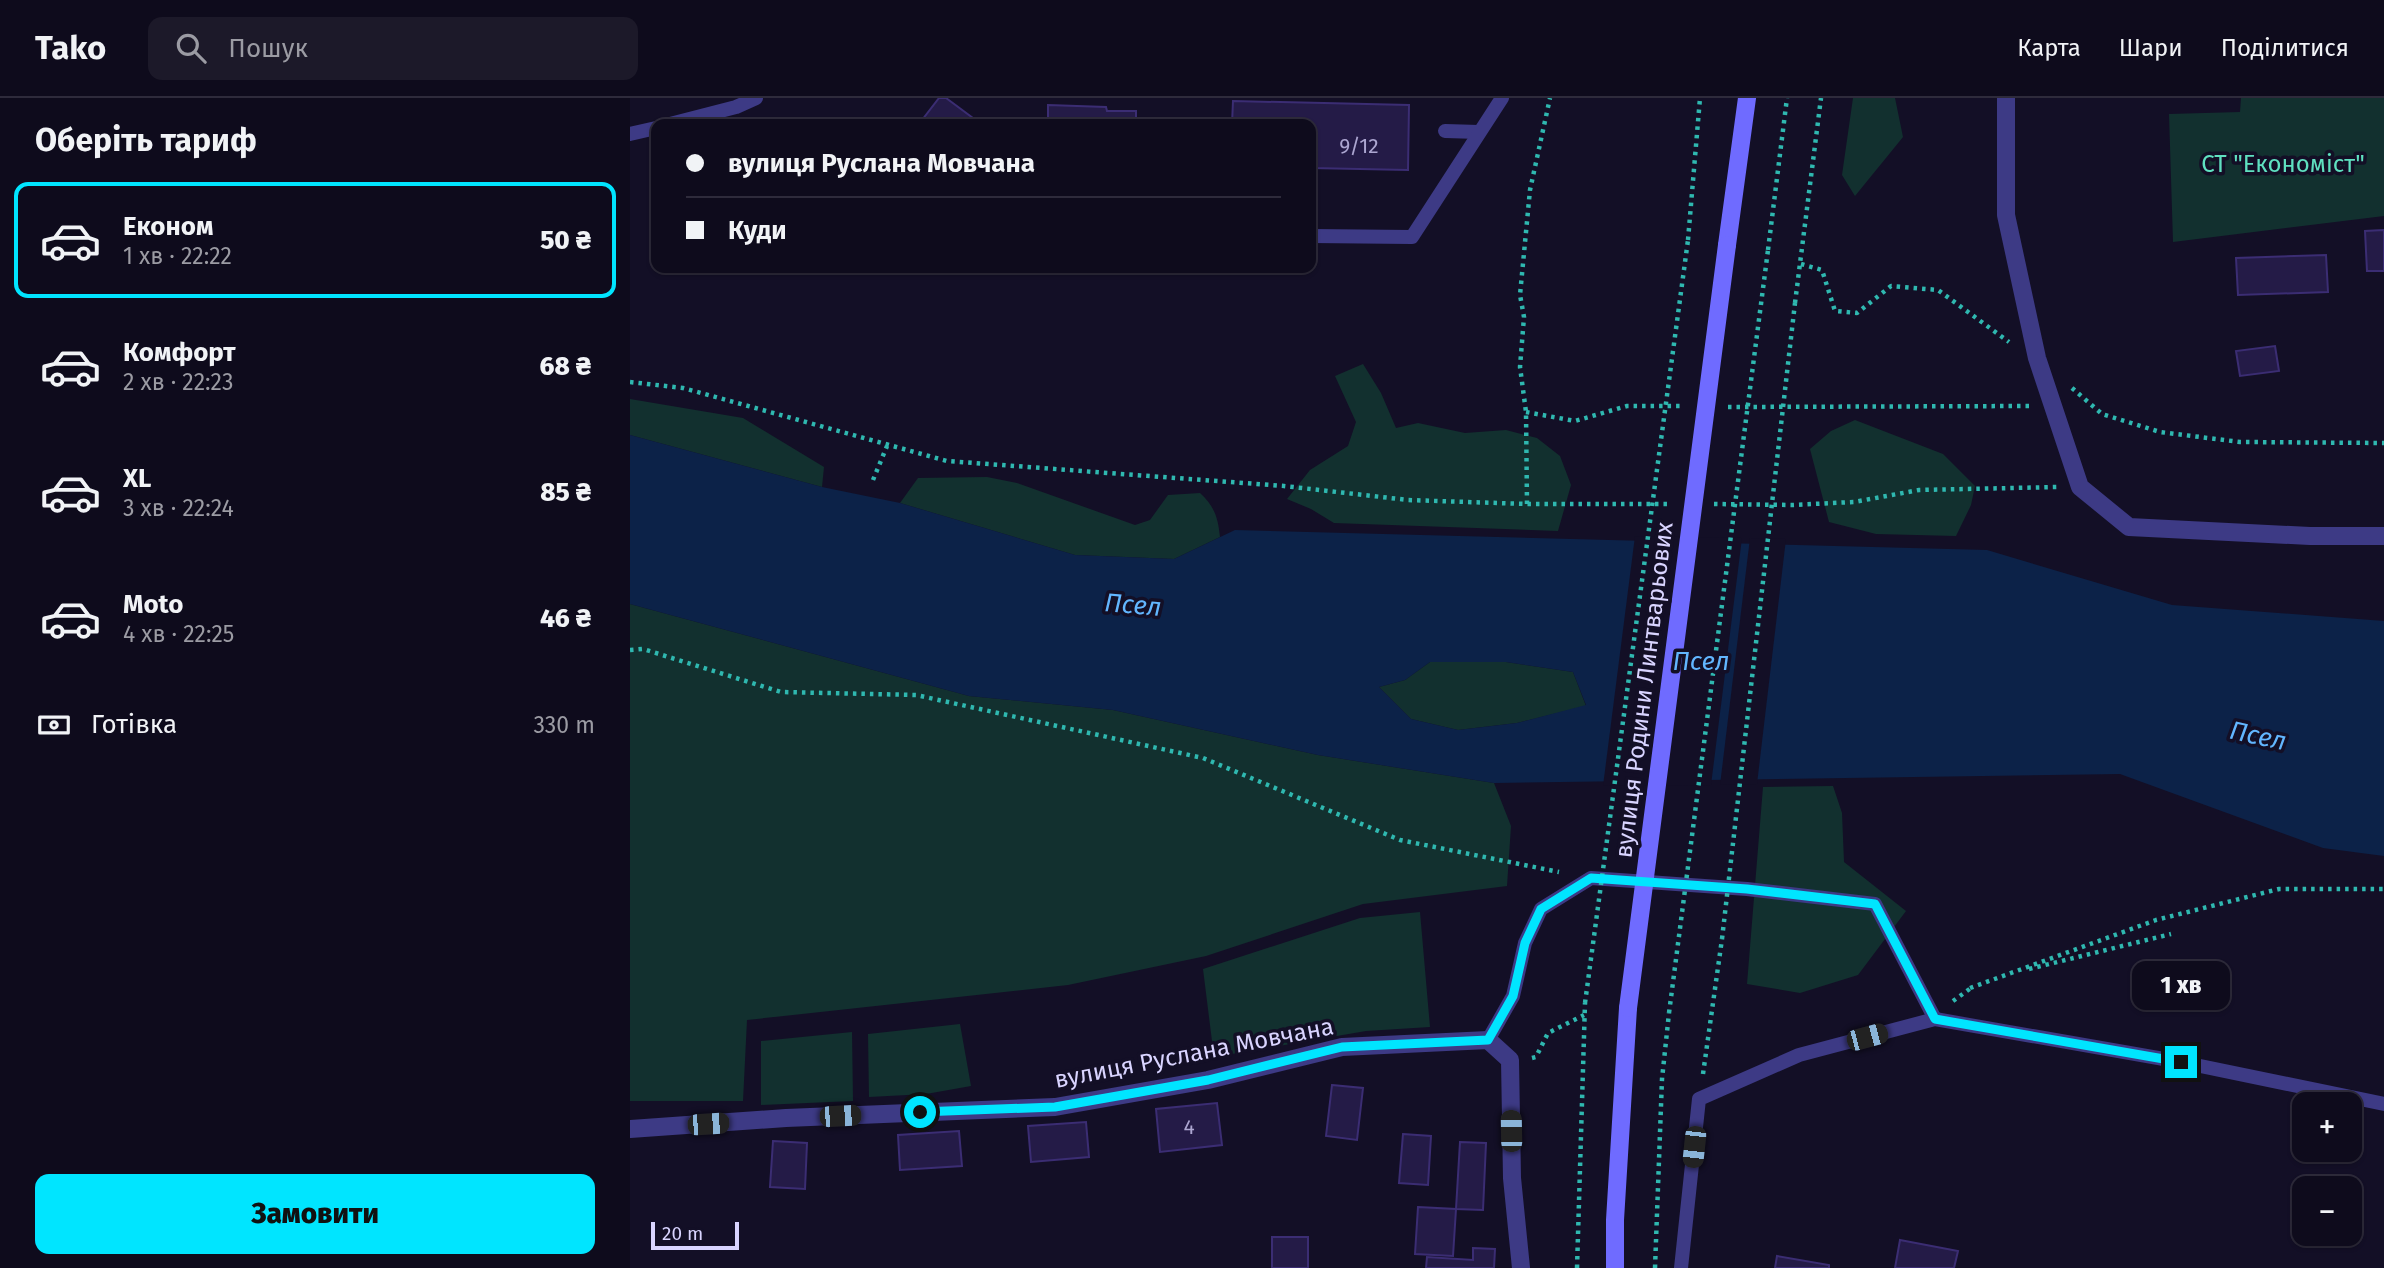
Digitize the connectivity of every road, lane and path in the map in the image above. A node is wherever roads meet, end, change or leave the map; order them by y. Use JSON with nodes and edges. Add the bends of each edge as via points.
{"nodes":[{"id":1,"x":756,"y":98,"type":"edge"},
{"id":2,"x":1502,"y":98,"type":"edge"},
{"id":3,"x":1550,"y":98,"type":"edge"},
{"id":4,"x":1700,"y":98,"type":"edge"},
{"id":5,"x":1747,"y":98,"type":"edge"},
{"id":6,"x":1787,"y":98,"type":"edge"},
{"id":7,"x":1821,"y":98,"type":"edge"},
{"id":8,"x":2007,"y":98,"type":"edge"},
{"id":9,"x":689,"y":119,"type":"edge"},
{"id":10,"x":651,"y":129,"type":"edge"},
{"id":11,"x":1445,"y":131,"type":"dead end"},
{"id":12,"x":1479,"y":132,"type":"junction"},
{"id":13,"x":630,"y":134,"type":"edge"},
{"id":14,"x":1316,"y":236,"type":"edge"},
{"id":15,"x":1801,"y":264,"type":"junction"},
{"id":16,"x":2037,"y":358,"type":"junction"},
{"id":17,"x":630,"y":382,"type":"edge"},
{"id":18,"x":2053,"y":405,"type":"junction"},
{"id":19,"x":1693,"y":407,"type":"dead end"},
{"id":20,"x":1720,"y":407,"type":"dead end"},
{"id":21,"x":1526,"y":412,"type":"junction"},
{"id":22,"x":2384,"y":443,"type":"edge"},
{"id":23,"x":887,"y":446,"type":"junction"},
{"id":24,"x":873,"y":480,"type":"dead end"},
{"id":25,"x":2080,"y":487,"type":"junction"},
{"id":26,"x":1527,"y":504,"type":"junction"},
{"id":27,"x":1682,"y":504,"type":"dead end"},
{"id":28,"x":1710,"y":504,"type":"dead end"},
{"id":29,"x":2384,"y":536,"type":"edge"},
{"id":30,"x":630,"y":650,"type":"edge"},
{"id":31,"x":1591,"y":878,"type":"junction"},
{"id":32,"x":2384,"y":890,"type":"edge"},
{"id":33,"x":2171,"y":934,"type":"dead end"},
{"id":34,"x":1970,"y":988,"type":"junction"},
{"id":35,"x":1584,"y":1014,"type":"junction"},
{"id":36,"x":1935,"y":1019,"type":"junction"},
{"id":37,"x":1488,"y":1040,"type":"junction"},
{"id":38,"x":1510,"y":1060,"type":"junction"},
{"id":39,"x":1699,"y":1099,"type":"junction"},
{"id":40,"x":2384,"y":1104,"type":"edge"},
{"id":41,"x":630,"y":1129,"type":"edge"},
{"id":42,"x":1521,"y":1268,"type":"edge"},
{"id":43,"x":1577,"y":1268,"type":"edge"},
{"id":44,"x":1615,"y":1268,"type":"edge"},
{"id":45,"x":1655,"y":1268,"type":"edge"},
{"id":46,"x":1681,"y":1268,"type":"edge"}],
"edges":[{"from":1,"to":9,"type":"lane"},
{"from":2,"to":12,"type":"lane"},
{"from":3,"to":21,"type":"path","via":[[1530,190],[1522,263],[1520,367]]},
{"from":4,"to":35,"type":"path","bridge":true,"via":[[1688,240]]},
{"from":5,"to":44,"type":"main road","name":"вулиця Родини Линтварьових","bridge":true,"via":[[1628,1008]]},
{"from":6,"to":45,"type":"path","bridge":true,"via":[[1668,1013]]},
{"from":7,"to":15,"type":"path"},
{"from":8,"to":16,"type":"street","via":[[2006,215]]},
{"from":10,"to":13,"type":"lane"},
{"from":11,"to":12,"type":"lane"},
{"from":12,"to":14,"type":"lane","via":[[1412,237]]},
{"from":15,"to":16,"type":"path","via":[[1822,270],[1835,311],[1857,313],[1891,286],[1938,290],[1998,336]]},
{"from":15,"to":39,"type":"path","bridge":true},
{"from":16,"to":18,"type":"street"},
{"from":16,"to":22,"type":"path","via":[[2102,414],[2160,432],[2241,442]]},
{"from":17,"to":23,"type":"path","via":[[683,388]]},
{"from":18,"to":20,"type":"path"},
{"from":18,"to":25,"type":"street"},
{"from":19,"to":21,"type":"path","via":[[1627,406],[1575,421]]},
{"from":21,"to":26,"type":"path"},
{"from":23,"to":24,"type":"path"},
{"from":23,"to":26,"type":"path","via":[[947,461],[1408,499]]},
{"from":25,"to":28,"type":"path","via":[[1919,490],[1854,502],[1792,505]]},
{"from":25,"to":29,"type":"street","via":[[2129,527]]},
{"from":26,"to":27,"type":"path"},
{"from":30,"to":31,"type":"path","via":[[643,649],[781,692],[916,695],[1203,758],[1400,840]]},
{"from":31,"to":36,"type":"lane","via":[[1875,904]]},
{"from":31,"to":37,"type":"lane","via":[[1541,909],[1525,943],[1513,996]]},
{"from":32,"to":34,"type":"path","via":[[2279,889],[2157,920]]},
{"from":33,"to":34,"type":"path","via":[[1987,978]]},
{"from":34,"to":36,"type":"path"},
{"from":35,"to":38,"type":"path","via":[[1548,1033],[1536,1057]]},
{"from":35,"to":43,"type":"path"},
{"from":36,"to":39,"type":"lane","via":[[1799,1055]]},
{"from":36,"to":40,"type":"lane","via":[[2181,1062]]},
{"from":37,"to":38,"type":"street"},
{"from":37,"to":41,"type":"street","name":"вулиця Руслана Мовчана","via":[[1342,1047],[1208,1080],[1055,1107]]},
{"from":38,"to":42,"type":"street","via":[[1512,1178]]},
{"from":39,"to":46,"type":"lane"}]}
